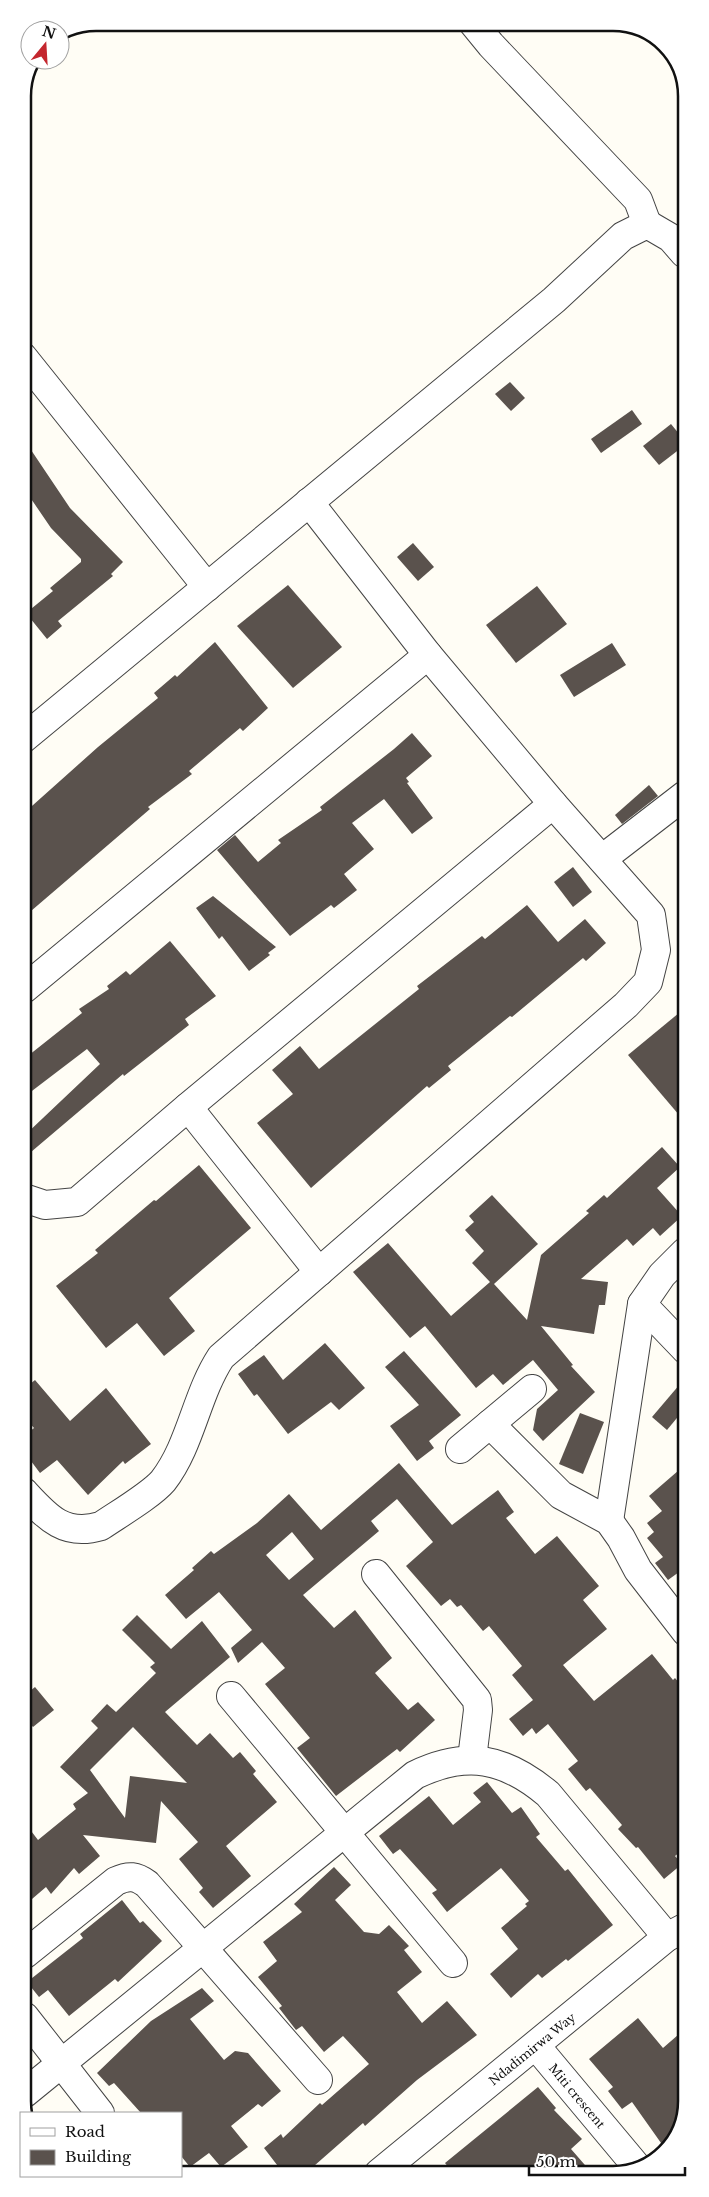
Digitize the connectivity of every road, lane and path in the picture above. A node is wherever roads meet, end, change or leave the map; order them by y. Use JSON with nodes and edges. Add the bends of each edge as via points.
{"nodes":[{"id":1,"x":480,"y":31,"type":"edge"},
{"id":2,"x":647,"y":224,"type":"junction"},
{"id":3,"x":678,"y":246,"type":"edge"},
{"id":4,"x":31,"y":368,"type":"edge"},
{"id":5,"x":309,"y":502,"type":"junction"},
{"id":6,"x":207,"y":587,"type":"junction"},
{"id":7,"x":428,"y":655,"type":"junction"},
{"id":8,"x":31,"y":732,"type":"edge"},
{"id":9,"x":678,"y":800,"type":"edge"},
{"id":10,"x":553,"y":804,"type":"junction"},
{"id":11,"x":602,"y":859,"type":"junction"},
{"id":12,"x":31,"y":982,"type":"edge"},
{"id":13,"x":188,"y":1107,"type":"junction"},
{"id":14,"x":31,"y":1201,"type":"edge"},
{"id":15,"x":678,"y":1260,"type":"edge"},
{"id":16,"x":319,"y":1272,"type":"junction"},
{"id":17,"x":642,"y":1304,"type":"junction"},
{"id":18,"x":678,"y":1342,"type":"edge"},
{"id":19,"x":532,"y":1389,"type":"dead end"},
{"id":20,"x":490,"y":1424,"type":"junction"},
{"id":21,"x":460,"y":1449,"type":"dead end"},
{"id":22,"x":31,"y":1500,"type":"edge"},
{"id":23,"x":609,"y":1521,"type":"junction"},
{"id":24,"x":376,"y":1574,"type":"dead end"},
{"id":25,"x":678,"y":1622,"type":"edge"},
{"id":26,"x":231,"y":1696,"type":"dead end"},
{"id":27,"x":472,"y":1759,"type":"junction"},
{"id":28,"x":344,"y":1834,"type":"junction"},
{"id":29,"x":677,"y":1932,"type":"edge"},
{"id":30,"x":31,"y":1949,"type":"edge"},
{"id":31,"x":202,"y":1949,"type":"junction"},
{"id":32,"x":453,"y":1963,"type":"dead end"},
{"id":33,"x":31,"y":2025,"type":"edge"},
{"id":34,"x":536,"y":2046,"type":"junction"},
{"id":35,"x":60,"y":2064,"type":"junction"},
{"id":36,"x":318,"y":2080,"type":"dead end"},
{"id":37,"x":31,"y":2088,"type":"edge"},
{"id":38,"x":99,"y":2112,"type":"edge"},
{"id":39,"x":633,"y":2163,"type":"edge"},
{"id":40,"x":390,"y":2166,"type":"edge"}],
"edges":[{"from":1,"to":2,"type":"street","via":[[638,200]]},
{"from":2,"to":3,"type":"street","via":[[671,238]]},
{"from":2,"to":5,"type":"street","via":[[623,236],[554,300]]},
{"from":4,"to":6,"type":"street"},
{"from":5,"to":6,"type":"street"},
{"from":5,"to":7,"type":"street"},
{"from":6,"to":8,"type":"street"},
{"from":7,"to":10,"type":"street"},
{"from":7,"to":12,"type":"street"},
{"from":9,"to":11,"type":"street"},
{"from":10,"to":11,"type":"street"},
{"from":10,"to":13,"type":"street"},
{"from":11,"to":16,"type":"street","via":[[651,915],[656,950],[648,982],[626,1005]]},
{"from":13,"to":14,"type":"street","via":[[77,1202],[45,1206]]},
{"from":13,"to":16,"type":"street"},
{"from":15,"to":17,"type":"street","via":[[662,1275]]},
{"from":16,"to":22,"type":"street","via":[[221,1357],[210,1374],[179,1454],[161,1483],[101,1526],[89,1530],[60,1525],[45,1516]]},
{"from":17,"to":18,"type":"street"},
{"from":17,"to":23,"type":"street"},
{"from":19,"to":20,"type":"street"},
{"from":20,"to":21,"type":"street"},
{"from":20,"to":23,"type":"street","via":[[561,1495]]},
{"from":23,"to":25,"type":"street","via":[[638,1570]]},
{"from":24,"to":27,"type":"street","via":[[476,1700],[478,1710]]},
{"from":26,"to":28,"type":"street"},
{"from":27,"to":28,"type":"street","via":[[430,1768],[415,1775]]},
{"from":27,"to":29,"type":"street","via":[[493,1762],[518,1772],[548,1794]]},
{"from":28,"to":31,"type":"street"},
{"from":28,"to":32,"type":"street"},
{"from":29,"to":34,"type":"street","name":"Ndadimirwa Way"},
{"from":30,"to":31,"type":"street","via":[[126,1876],[147,1884]]},
{"from":31,"to":35,"type":"street"},
{"from":31,"to":36,"type":"street"},
{"from":33,"to":35,"type":"street"},
{"from":34,"to":39,"type":"street","name":"Miti crescent"},
{"from":34,"to":40,"type":"street","name":"Ndadimirwa Way"},
{"from":35,"to":37,"type":"street"},
{"from":35,"to":38,"type":"street"}]}
